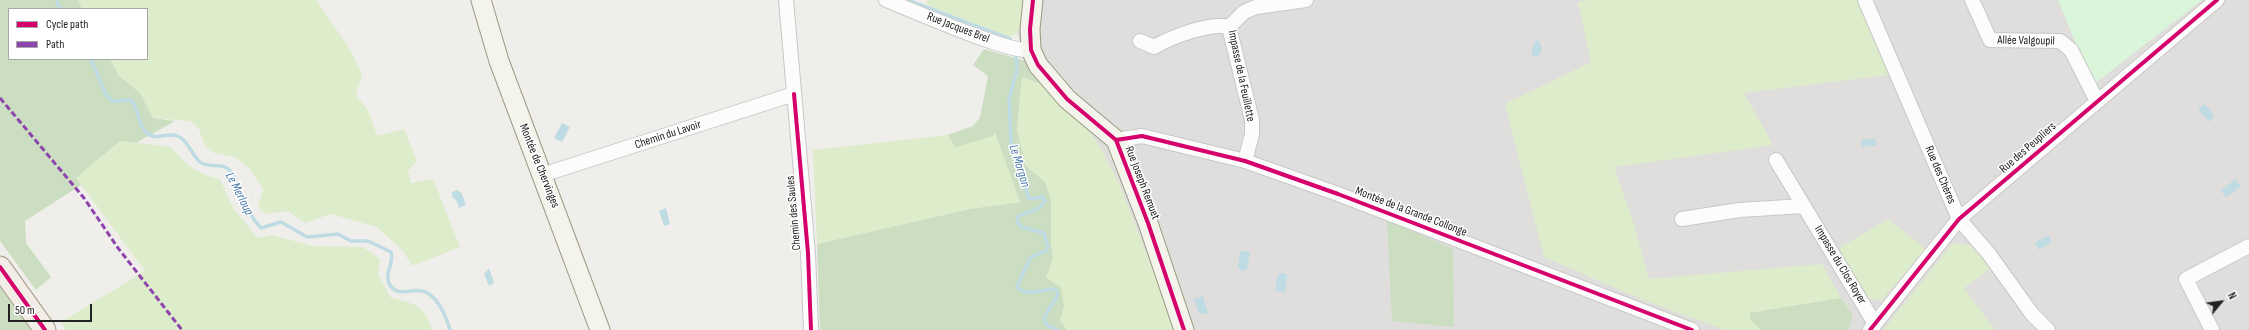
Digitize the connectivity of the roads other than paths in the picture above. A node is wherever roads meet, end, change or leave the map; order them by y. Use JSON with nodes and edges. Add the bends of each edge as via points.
{"nodes":[{"id":1,"x":481,"y":0,"type":"edge"},
{"id":2,"x":786,"y":0,"type":"edge"},
{"id":3,"x":886,"y":0,"type":"edge"},
{"id":4,"x":1034,"y":0,"type":"edge"},
{"id":5,"x":1306,"y":0,"type":"edge"},
{"id":6,"x":1865,"y":0,"type":"edge"},
{"id":7,"x":1972,"y":0,"type":"edge"},
{"id":8,"x":2217,"y":0,"type":"edge"},
{"id":9,"x":1229,"y":27,"type":"junction"},
{"id":10,"x":1140,"y":40,"type":"dead end"},
{"id":11,"x":1031,"y":50,"type":"junction"},
{"id":12,"x":794,"y":94,"type":"junction"},
{"id":13,"x":2097,"y":101,"type":"junction"},
{"id":14,"x":1116,"y":140,"type":"junction"},
{"id":15,"x":1776,"y":160,"type":"dead end"},
{"id":16,"x":1245,"y":161,"type":"junction"},
{"id":17,"x":542,"y":175,"type":"junction"},
{"id":18,"x":1804,"y":206,"type":"junction"},
{"id":19,"x":1682,"y":219,"type":"dead end"},
{"id":20,"x":1959,"y":219,"type":"junction"},
{"id":21,"x":2249,"y":246,"type":"edge"},
{"id":22,"x":0,"y":267,"type":"edge"},
{"id":23,"x":1872,"y":327,"type":"edge"},
{"id":24,"x":45,"y":330,"type":"edge"},
{"id":25,"x":600,"y":330,"type":"edge"},
{"id":26,"x":811,"y":330,"type":"edge"},
{"id":27,"x":1184,"y":330,"type":"edge"},
{"id":28,"x":1692,"y":330,"type":"edge"},
{"id":29,"x":2048,"y":330,"type":"edge"},
{"id":30,"x":2212,"y":330,"type":"edge"}],
"edges":[{"from":1,"to":17,"type":"street","name":"Montée de Chervinges","via":[[499,60]]},
{"from":2,"to":12,"type":"street","name":"Chemin des Saules"},
{"from":3,"to":11,"type":"street","name":"Rue Jacques Brel","via":[[1001,45]]},
{"from":4,"to":11,"type":"street","name":"Rue Joseph Remuet","via":[[1030,29]]},
{"from":5,"to":9,"type":"street","name":"Impasse de la Feuillette","via":[[1256,7],[1244,12]]},
{"from":6,"to":20,"type":"street","name":"Rue des Chères"},
{"from":7,"to":13,"type":"street","name":"Allée Valgoupil","via":[[1990,40],[2060,42],[2070,50]]},
{"from":8,"to":13,"type":"street","name":"Rue des Peupliers"},
{"from":9,"to":10,"type":"street","via":[[1219,24],[1170,38],[1154,47]]},
{"from":9,"to":16,"type":"street","name":"Impasse de la Feuillette","via":[[1252,120],[1252,134]]},
{"from":11,"to":14,"type":"street","name":"Rue Joseph Remuet","via":[[1038,65],[1067,99]]},
{"from":12,"to":17,"type":"street","name":"Chemin du Lavoir"},
{"from":12,"to":26,"type":"street","name":"Chemin des Saules","via":[[808,253]]},
{"from":13,"to":20,"type":"street","name":"Rue des Peupliers"},
{"from":14,"to":16,"type":"street","name":"Montée de la Grande Collonge","via":[[1142,136]]},
{"from":14,"to":27,"type":"street","name":"Rue Joseph Remuet"},
{"from":15,"to":18,"type":"street","name":"Impasse du Clos Royer"},
{"from":16,"to":28,"type":"street","name":"Montée de la Grande Collonge","via":[[1338,194]]},
{"from":17,"to":25,"type":"street","name":"Montée de Chervinges"},
{"from":18,"to":19,"type":"street","via":[[1739,210]]},
{"from":18,"to":23,"type":"street","name":"Impasse du Clos Royer"},
{"from":20,"to":23,"type":"street","name":"Rue des Peupliers"},
{"from":20,"to":29,"type":"street","name":"Rue des Chères","via":[[1989,254],[2032,314]]},
{"from":21,"to":30,"type":"street","via":[[2186,279]]},
{"from":22,"to":24,"type":"main road"}]}
